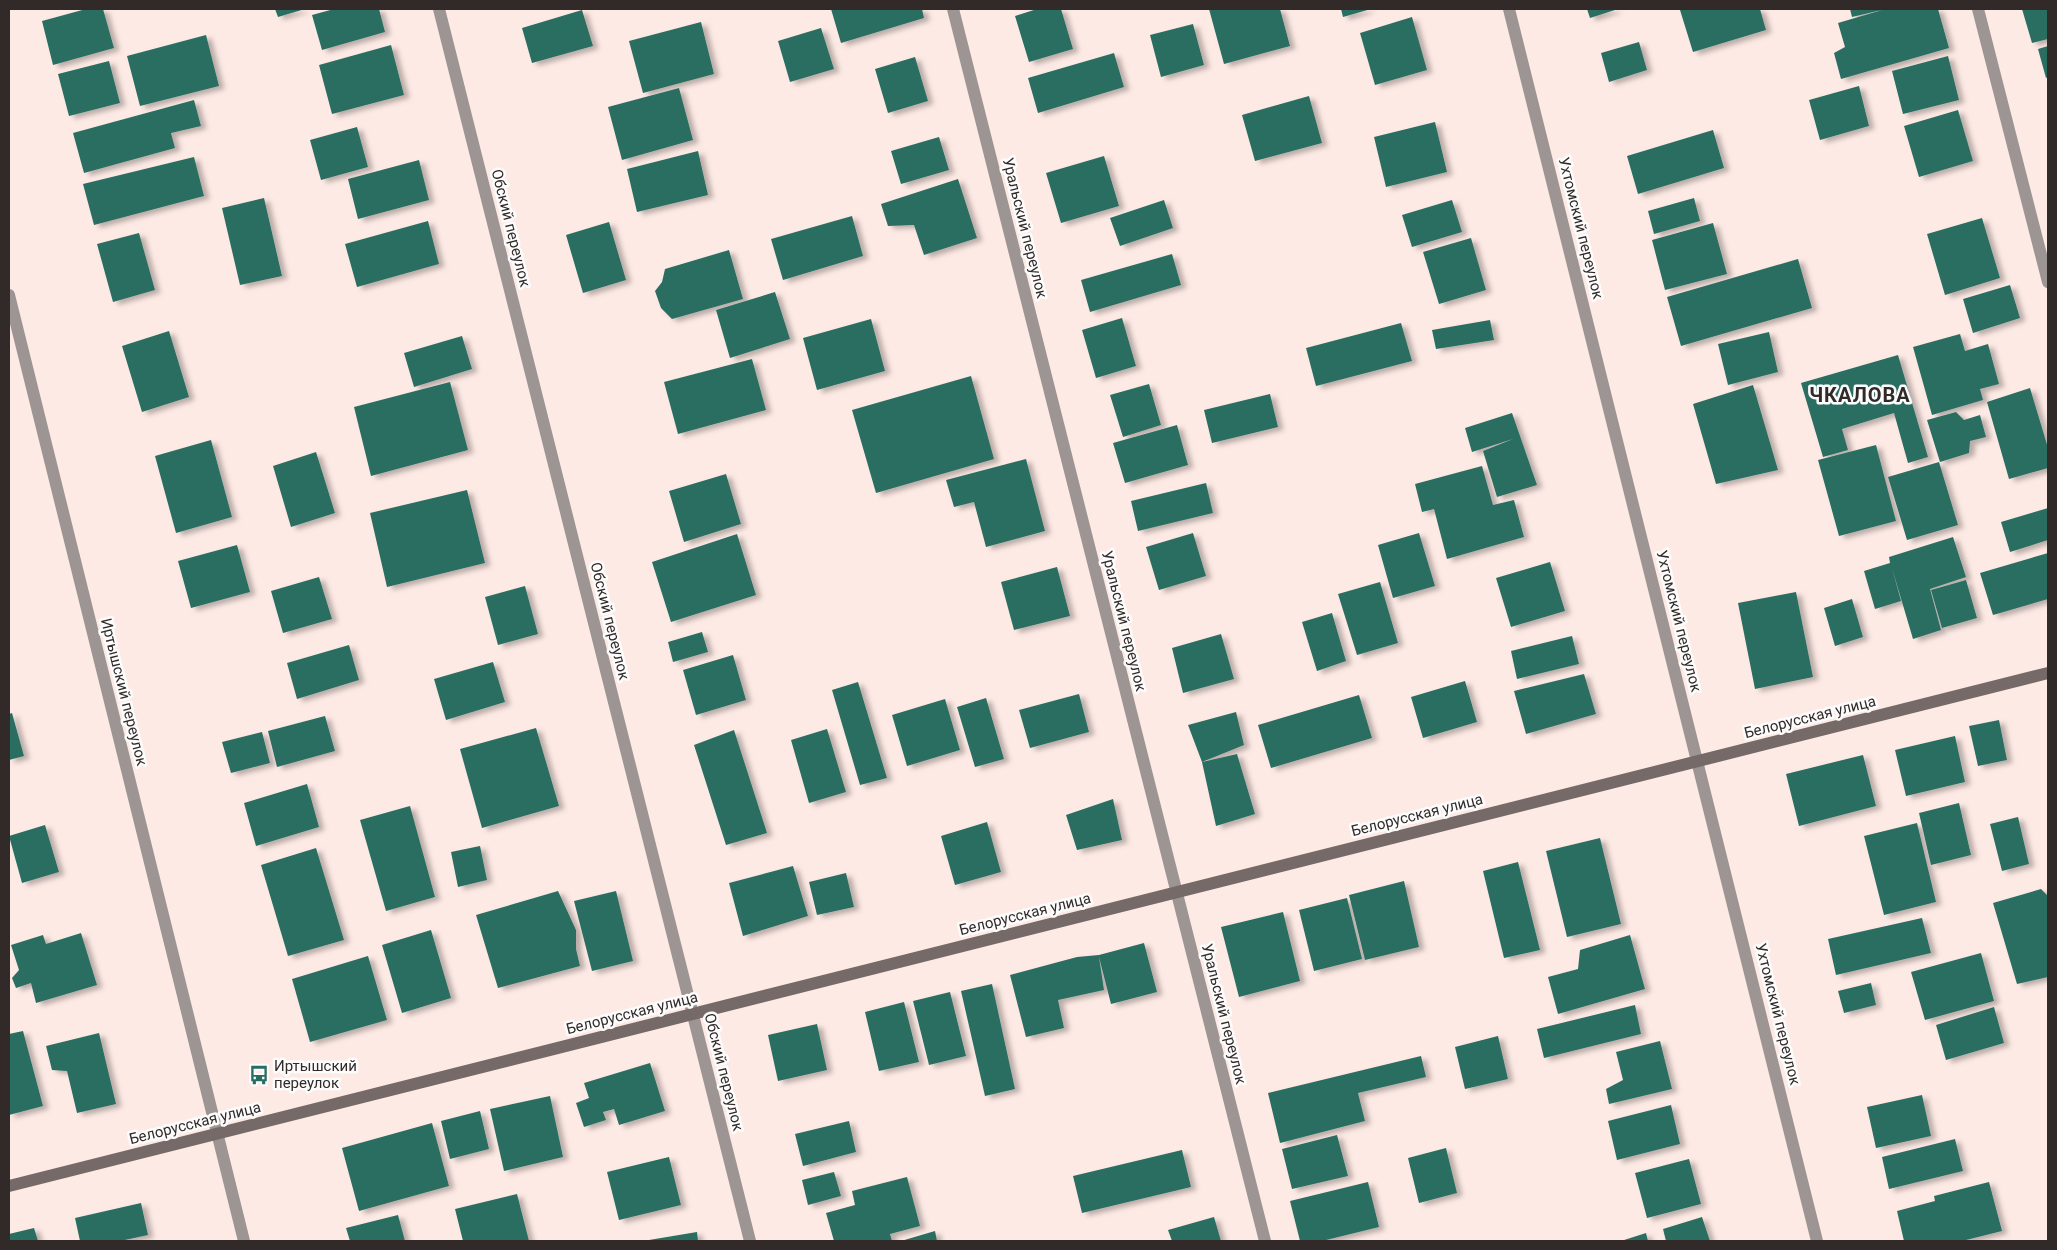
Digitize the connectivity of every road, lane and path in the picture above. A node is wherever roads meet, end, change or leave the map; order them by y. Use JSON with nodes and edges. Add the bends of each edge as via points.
{"nodes":[{"id":1,"x":439,"y":9,"type":"edge"},
{"id":2,"x":953,"y":9,"type":"edge"},
{"id":3,"x":1509,"y":9,"type":"edge"},
{"id":4,"x":1978,"y":9,"type":"edge"},
{"id":5,"x":2048,"y":282,"type":"edge"},
{"id":6,"x":9,"y":296,"type":"edge"},
{"id":7,"x":2048,"y":673,"type":"edge"},
{"id":8,"x":1698,"y":762,"type":"junction"},
{"id":9,"x":1176,"y":893,"type":"junction"},
{"id":10,"x":692,"y":1015,"type":"junction"},
{"id":11,"x":217,"y":1134,"type":"junction"},
{"id":12,"x":9,"y":1186,"type":"edge"},
{"id":13,"x":244,"y":1241,"type":"edge"},
{"id":14,"x":750,"y":1241,"type":"edge"},
{"id":15,"x":1265,"y":1241,"type":"edge"},
{"id":16,"x":1818,"y":1241,"type":"edge"}],
"edges":[{"from":1,"to":10,"type":"street","name":"Обский переулок"},
{"from":2,"to":9,"type":"street","name":"Уральский переулок"},
{"from":3,"to":8,"type":"street","name":"Ухтомский переулок"},
{"from":4,"to":5,"type":"street"},
{"from":6,"to":11,"type":"street","name":"Иртышский переулок"},
{"from":7,"to":8,"type":"main road","name":"Белорусская улица"},
{"from":8,"to":9,"type":"main road","name":"Белорусская улица"},
{"from":8,"to":16,"type":"street","name":"Ухтомский переулок"},
{"from":9,"to":10,"type":"main road","name":"Белорусская улица"},
{"from":9,"to":15,"type":"street","name":"Уральский переулок"},
{"from":10,"to":11,"type":"main road","name":"Белорусская улица"},
{"from":10,"to":14,"type":"street","name":"Обский переулок"},
{"from":11,"to":12,"type":"main road","name":"Белорусская улица"},
{"from":11,"to":13,"type":"street","name":"Иртышский переулок"}]}
